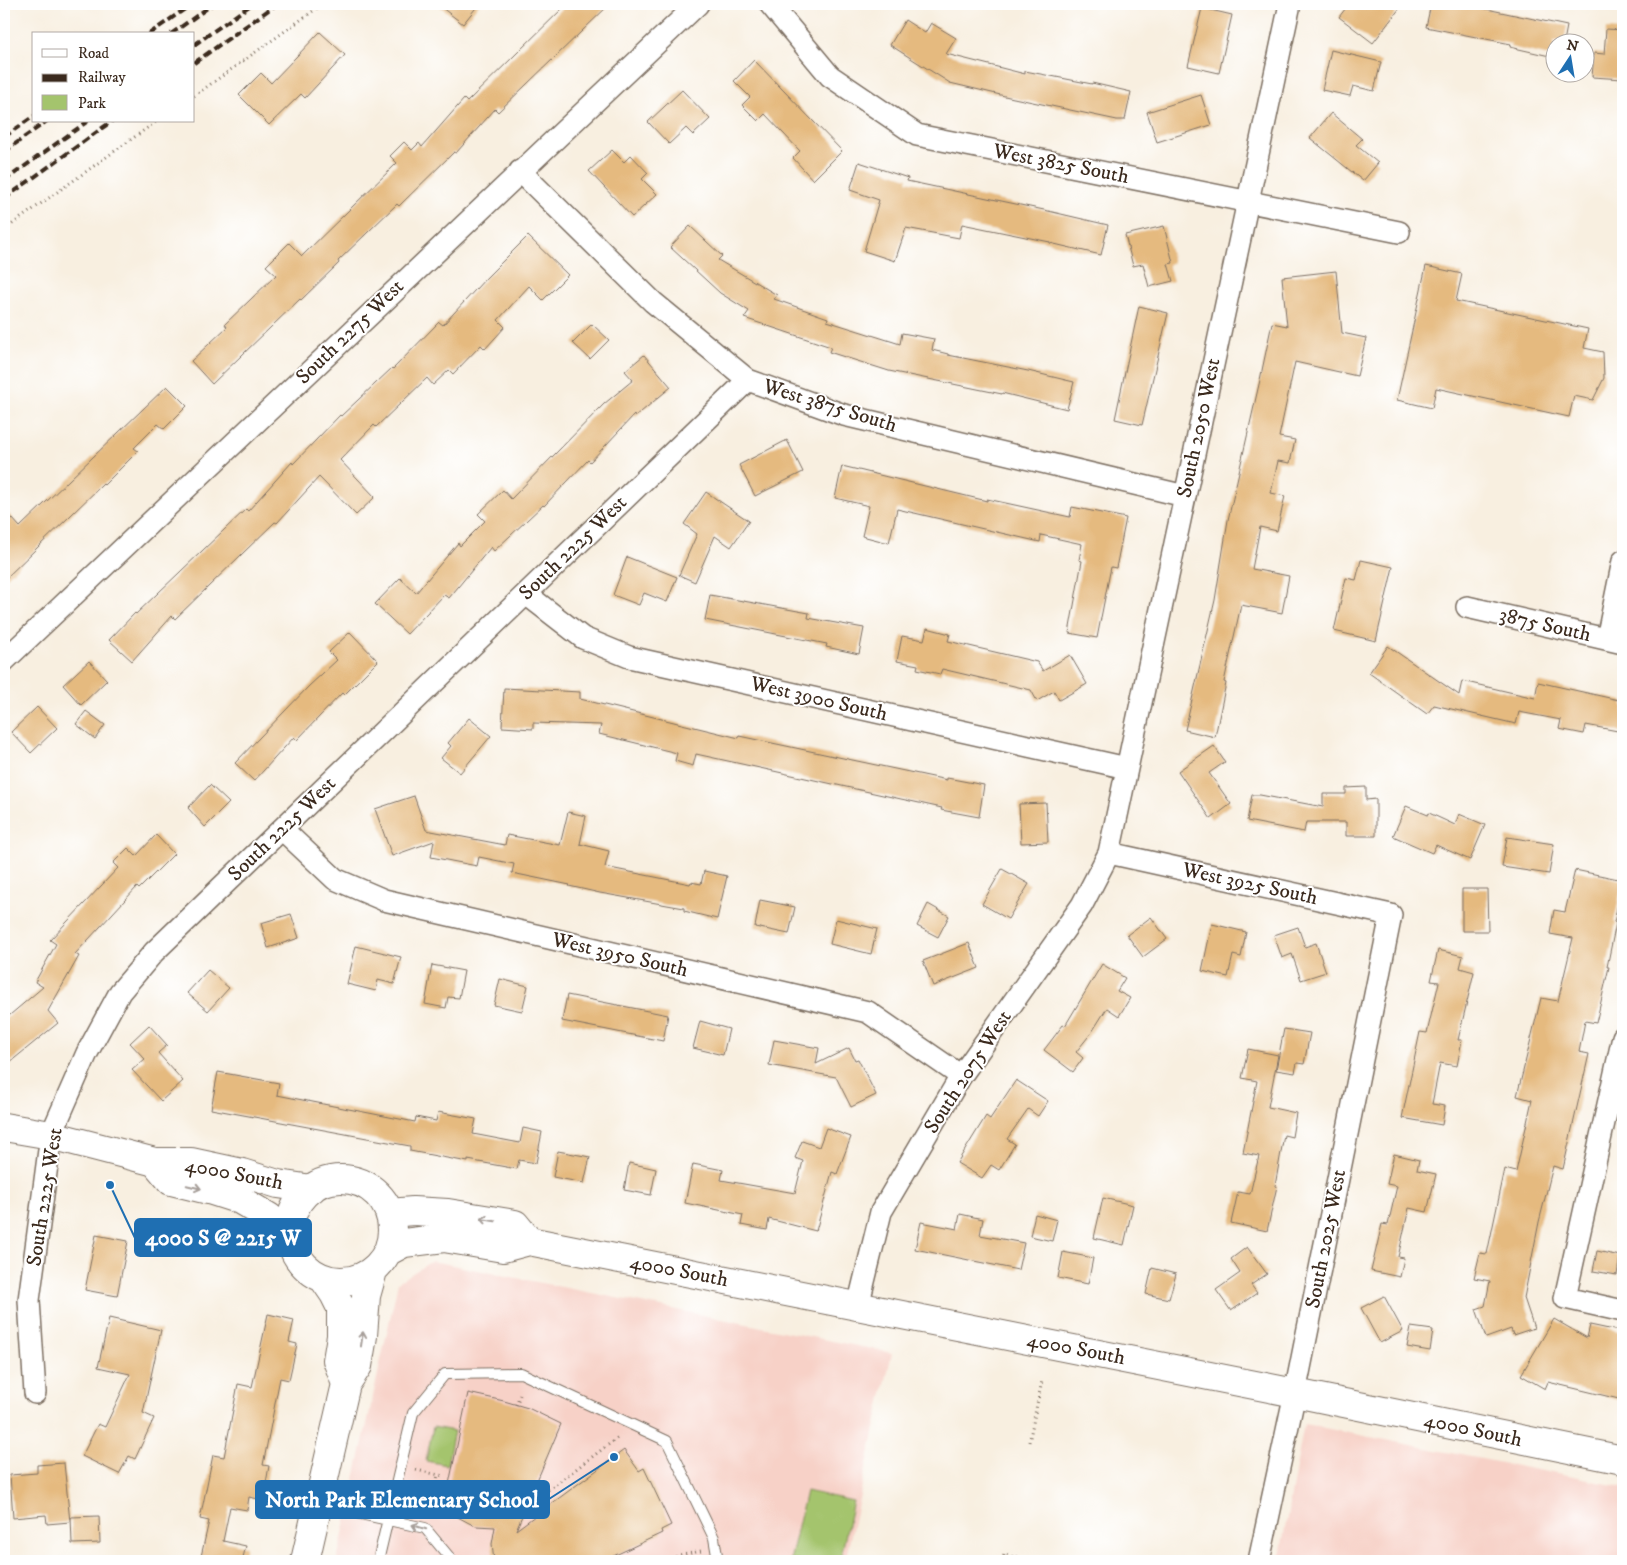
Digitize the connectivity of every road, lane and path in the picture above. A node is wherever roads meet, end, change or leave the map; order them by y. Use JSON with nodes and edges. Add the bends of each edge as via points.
{"nodes":[{"id":1,"x":324,"y":4,"type":"edge"},
{"id":2,"x":698,"y":4,"type":"edge"},
{"id":3,"x":770,"y":4,"type":"edge"},
{"id":4,"x":1290,"y":4,"type":"edge"},
{"id":5,"x":195,"y":95,"type":"edge"},
{"id":6,"x":157,"y":122,"type":"edge"},
{"id":7,"x":520,"y":171,"type":"junction"},
{"id":8,"x":1248,"y":202,"type":"junction"},
{"id":9,"x":4,"y":230,"type":"edge"},
{"id":10,"x":1399,"y":232,"type":"dead end"},
{"id":11,"x":748,"y":380,"type":"junction"},
{"id":12,"x":1185,"y":496,"type":"junction"},
{"id":13,"x":1623,"y":561,"type":"edge"},
{"id":14,"x":526,"y":594,"type":"junction"},
{"id":15,"x":1467,"y":607,"type":"dead end"},
{"id":16,"x":1615,"y":641,"type":"edge"},
{"id":17,"x":4,"y":661,"type":"edge"},
{"id":18,"x":1127,"y":768,"type":"junction"},
{"id":19,"x":282,"y":829,"type":"junction"},
{"id":20,"x":1109,"y":853,"type":"junction"},
{"id":21,"x":1391,"y":916,"type":"joint"},
{"id":22,"x":1623,"y":1037,"type":"edge"},
{"id":23,"x":961,"y":1076,"type":"junction"},
{"id":24,"x":4,"y":1127,"type":"edge"},
{"id":25,"x":51,"y":1135,"type":"junction"},
{"id":26,"x":155,"y":1162,"type":"junction"},
{"id":27,"x":312,"y":1189,"type":"junction"},
{"id":28,"x":390,"y":1213,"type":"junction"},
{"id":29,"x":290,"y":1236,"type":"junction"},
{"id":30,"x":529,"y":1240,"type":"junction"},
{"id":31,"x":381,"y":1261,"type":"junction"},
{"id":32,"x":322,"y":1278,"type":"junction"},
{"id":33,"x":858,"y":1306,"type":"junction"},
{"id":34,"x":1623,"y":1311,"type":"edge"},
{"id":35,"x":1042,"y":1381,"type":"dead end"},
{"id":36,"x":346,"y":1384,"type":"junction"},
{"id":37,"x":35,"y":1393,"type":"dead end"},
{"id":38,"x":1295,"y":1393,"type":"junction"},
{"id":39,"x":520,"y":1395,"type":"dead end"},
{"id":40,"x":516,"y":1404,"type":"dead end"},
{"id":41,"x":625,"y":1433,"type":"dead end"},
{"id":42,"x":1029,"y":1442,"type":"dead end"},
{"id":43,"x":1623,"y":1460,"type":"edge"},
{"id":44,"x":416,"y":1470,"type":"dead end"},
{"id":45,"x":438,"y":1474,"type":"junction"},
{"id":46,"x":444,"y":1476,"type":"dead end"},
{"id":47,"x":532,"y":1502,"type":"dead end"},
{"id":48,"x":317,"y":1505,"type":"junction"},
{"id":49,"x":429,"y":1512,"type":"dead end"},
{"id":50,"x":387,"y":1520,"type":"junction"},
{"id":51,"x":701,"y":1550,"type":"dead end"},
{"id":52,"x":305,"y":1561,"type":"edge"},
{"id":53,"x":378,"y":1561,"type":"edge"},
{"id":54,"x":449,"y":1561,"type":"edge"},
{"id":55,"x":656,"y":1561,"type":"edge"},
{"id":56,"x":718,"y":1561,"type":"edge"},
{"id":57,"x":1002,"y":1561,"type":"edge"},
{"id":58,"x":1036,"y":1561,"type":"edge"},
{"id":59,"x":1258,"y":1561,"type":"edge"}],
"edges":[{"from":1,"to":5,"type":"path"},
{"from":2,"to":7,"type":"street","name":"South 2275 West"},
{"from":3,"to":8,"type":"street","name":"West 3825 South","via":[[830,76],[917,135]]},
{"from":4,"to":8,"type":"street","name":"South 2050 West"},
{"from":6,"to":9,"type":"path"},
{"from":7,"to":11,"type":"street","name":"West 3875 South","via":[[654,302]]},
{"from":7,"to":17,"type":"street","name":"South 2275 West"},
{"from":8,"to":10,"type":"street","name":"West 3825 South"},
{"from":8,"to":12,"type":"street","name":"South 2050 West"},
{"from":11,"to":12,"type":"street","name":"West 3875 South","via":[[844,415]]},
{"from":11,"to":14,"type":"street","name":"South 2225 West"},
{"from":12,"to":18,"type":"street","name":"South 2050 West"},
{"from":13,"to":16,"type":"street"},
{"from":14,"to":18,"type":"street","name":"West 3900 South","via":[[583,638],[629,657]]},
{"from":14,"to":19,"type":"street","name":"South 2225 West"},
{"from":15,"to":16,"type":"street","name":"3875 South"},
{"from":18,"to":20,"type":"street","name":"South 2050 West"},
{"from":19,"to":23,"type":"street","name":"West 3950 South","via":[[335,879],[384,900],[868,1012]]},
{"from":19,"to":25,"type":"street","name":"South 2225 West","via":[[154,952],[120,992],[86,1053]]},
{"from":20,"to":21,"type":"street","name":"West 3925 South"},
{"from":20,"to":23,"type":"street","name":"South 2075 West","via":[[1082,905]]},
{"from":21,"to":38,"type":"street","name":"South 2025 West"},
{"from":22,"to":34,"type":"street","via":[[1565,1298]]},
{"from":23,"to":33,"type":"street","name":"South 2075 West","via":[[881,1212]]},
{"from":24,"to":25,"type":"street","name":"4000 South"},
{"from":25,"to":26,"type":"street","name":"4000 South"},
{"from":25,"to":37,"type":"street","name":"South 2225 West","via":[[29,1300]]},
{"from":26,"to":27,"type":"street","name":"4000 South","via":[[191,1162],[278,1184]]},
{"from":26,"to":29,"type":"street","name":"4000 South","one_way":true,"via":[[171,1181],[240,1200],[269,1216]]},
{"from":27,"to":28,"type":"street","via":[[337,1180],[363,1184],[384,1201]]},
{"from":27,"to":29,"type":"street","via":[[296,1203]]},
{"from":30,"to":28,"type":"street","one_way":true,"via":[[515,1224],[448,1213]]},
{"from":28,"to":31,"type":"street","via":[[392,1239]]},
{"from":29,"to":32,"type":"street","via":[[301,1262]]},
{"from":30,"to":31,"type":"street","name":"4000 South","via":[[503,1248],[444,1238],[404,1244]]},
{"from":30,"to":33,"type":"street","name":"4000 South"},
{"from":31,"to":32,"type":"street","via":[[352,1280],[336,1282]]},
{"from":36,"to":31,"type":"street","one_way":true,"via":[[358,1366],[366,1296]]},
{"from":32,"to":36,"type":"street","via":[[341,1308],[337,1360]]},
{"from":33,"to":38,"type":"street","name":"4000 South"},
{"from":35,"to":42,"type":"path"},
{"from":36,"to":48,"type":"street"},
{"from":38,"to":43,"type":"street","name":"4000 South"},
{"from":38,"to":59,"type":"street","name":"South 2025 West"},
{"from":39,"to":40,"type":"path"},
{"from":41,"to":47,"type":"path"},
{"from":44,"to":45,"type":"path"},
{"from":45,"to":46,"type":"path"},
{"from":45,"to":49,"type":"path"},
{"from":48,"to":50,"type":"lane"},
{"from":48,"to":52,"type":"street"},
{"from":50,"to":53,"type":"lane"},
{"from":54,"to":50,"type":"lane","one_way":true,"via":[[450,1558],[425,1528]]},
{"from":50,"to":56,"type":"lane","via":[[413,1412],[446,1374],[521,1372],[667,1441],[714,1538]]},
{"from":51,"to":55,"type":"path"},
{"from":57,"to":58,"type":"path","via":[[1004,1554]]}]}
